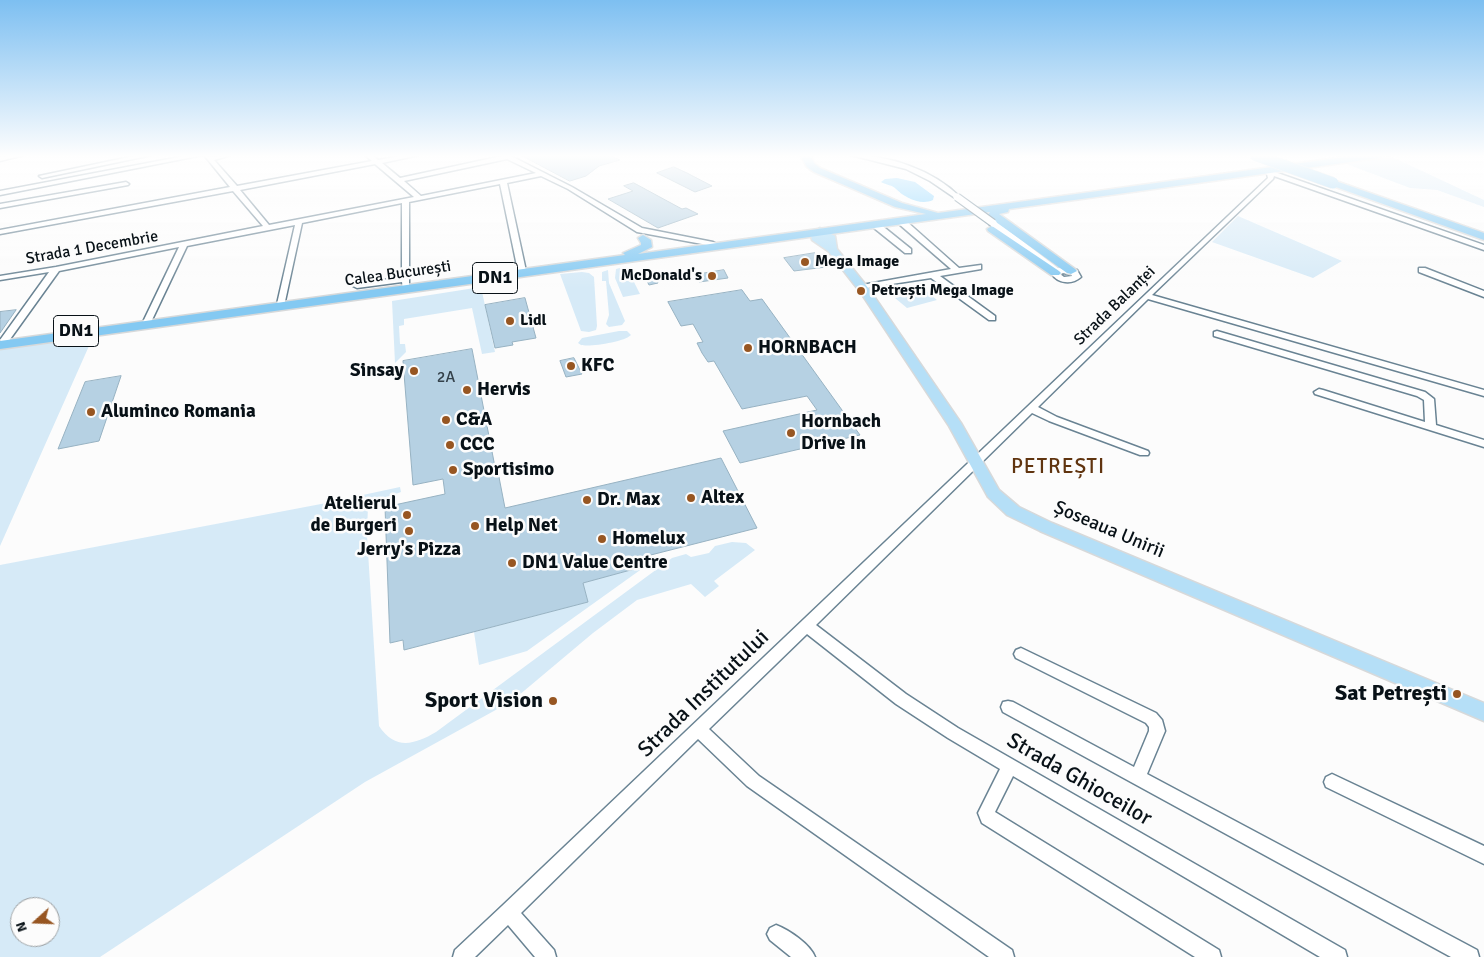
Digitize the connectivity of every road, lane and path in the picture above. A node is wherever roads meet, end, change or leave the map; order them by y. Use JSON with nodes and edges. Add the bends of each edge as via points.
{"nodes":[{"id":1,"x":36,"y":200,"type":"edge"},
{"id":2,"x":177,"y":200,"type":"edge"},
{"id":3,"x":244,"y":200,"type":"edge"},
{"id":4,"x":412,"y":200,"type":"edge"},
{"id":5,"x":507,"y":200,"type":"edge"},
{"id":6,"x":589,"y":200,"type":"edge"},
{"id":7,"x":887,"y":200,"type":"edge"},
{"id":8,"x":962,"y":200,"type":"edge"},
{"id":9,"x":1043,"y":200,"type":"edge"},
{"id":10,"x":1062,"y":200,"type":"edge"},
{"id":11,"x":1248,"y":200,"type":"edge"},
{"id":12,"x":1348,"y":200,"type":"edge"},
{"id":13,"x":1384,"y":200,"type":"edge"},
{"id":14,"x":1389,"y":200,"type":"edge"},
{"id":15,"x":406,"y":201,"type":"junction"},
{"id":16,"x":1052,"y":201,"type":"junction"},
{"id":17,"x":899,"y":205,"type":"junction"},
{"id":18,"x":0,"y":206,"type":"edge"},
{"id":19,"x":941,"y":214,"type":"junction"},
{"id":20,"x":917,"y":220,"type":"junction"},
{"id":21,"x":899,"y":221,"type":"junction"},
{"id":22,"x":298,"y":222,"type":"junction"},
{"id":23,"x":876,"y":226,"type":"junction"},
{"id":24,"x":268,"y":228,"type":"junction"},
{"id":25,"x":841,"y":231,"type":"joint"},
{"id":26,"x":1484,"y":231,"type":"edge"},
{"id":27,"x":0,"y":232,"type":"edge"},
{"id":28,"x":800,"y":235,"type":"junction"},
{"id":29,"x":824,"y":237,"type":"junction"},
{"id":30,"x":1484,"y":237,"type":"edge"},
{"id":31,"x":762,"y":241,"type":"joint"},
{"id":32,"x":676,"y":242,"type":"junction"},
{"id":33,"x":184,"y":244,"type":"junction"},
{"id":34,"x":713,"y":244,"type":"junction"},
{"id":35,"x":1484,"y":248,"type":"edge"},
{"id":36,"x":908,"y":251,"type":"dead end"},
{"id":37,"x":583,"y":262,"type":"junction"},
{"id":38,"x":978,"y":267,"type":"dead end"},
{"id":39,"x":56,"y":269,"type":"junction"},
{"id":40,"x":1422,"y":270,"type":"dead end"},
{"id":41,"x":522,"y":271,"type":"junction"},
{"id":42,"x":958,"y":271,"type":"junction"},
{"id":43,"x":1062,"y":271,"type":"junction"},
{"id":44,"x":933,"y":275,"type":"junction"},
{"id":45,"x":0,"y":278,"type":"edge"},
{"id":46,"x":406,"y":285,"type":"junction"},
{"id":47,"x":357,"y":286,"type":"dead end"},
{"id":48,"x":862,"y":287,"type":"junction"},
{"id":49,"x":1484,"y":294,"type":"edge"},
{"id":50,"x":1146,"y":296,"type":"junction"},
{"id":51,"x":281,"y":304,"type":"junction"},
{"id":52,"x":992,"y":318,"type":"dead end"},
{"id":53,"x":147,"y":322,"type":"junction"},
{"id":54,"x":1217,"y":334,"type":"dead end"},
{"id":55,"x":2,"y":342,"type":"edge"},
{"id":56,"x":1319,"y":392,"type":"dead end"},
{"id":57,"x":1484,"y":393,"type":"edge"},
{"id":58,"x":1031,"y":408,"type":"junction"},
{"id":59,"x":1431,"y":428,"type":"junction"},
{"id":60,"x":1484,"y":444,"type":"edge"},
{"id":61,"x":1144,"y":453,"type":"dead end"},
{"id":62,"x":976,"y":462,"type":"junction"},
{"id":63,"x":807,"y":625,"type":"junction"},
{"id":64,"x":1021,"y":654,"type":"dead end"},
{"id":65,"x":1008,"y":708,"type":"dead end"},
{"id":66,"x":1484,"y":712,"type":"edge"},
{"id":67,"x":698,"y":729,"type":"junction"},
{"id":68,"x":1009,"y":767,"type":"junction"},
{"id":69,"x":1138,"y":778,"type":"junction"},
{"id":70,"x":1332,"y":782,"type":"dead end"},
{"id":71,"x":1484,"y":855,"type":"edge"},
{"id":72,"x":508,"y":912,"type":"junction"},
{"id":73,"x":776,"y":934,"type":"dead end"},
{"id":74,"x":462,"y":957,"type":"edge"},
{"id":75,"x":547,"y":957,"type":"edge"},
{"id":76,"x":806,"y":957,"type":"edge"},
{"id":77,"x":1005,"y":957,"type":"edge"},
{"id":78,"x":1212,"y":957,"type":"edge"},
{"id":79,"x":1338,"y":957,"type":"edge"},
{"id":80,"x":1470,"y":957,"type":"edge"}],
"edges":[{"from":1,"to":18,"type":"street"},
{"from":2,"to":27,"type":"street"},
{"from":3,"to":24,"type":"street"},
{"from":4,"to":15,"type":"street","name":"Strada 1 Decembrie"},
{"from":5,"to":41,"type":"street"},
{"from":6,"to":32,"type":"street","via":[[635,228]]},
{"from":7,"to":17,"type":"highway"},
{"from":8,"to":43,"type":"street","bridge":true},
{"from":9,"to":19,"type":"highway"},
{"from":10,"to":16,"type":"highway"},
{"from":11,"to":50,"type":"street","name":"Strada Balanței"},
{"from":12,"to":35,"type":"street"},
{"from":13,"to":30,"type":"highway"},
{"from":14,"to":26,"type":"highway"},
{"from":15,"to":22,"type":"street","name":"Strada 1 Decembrie"},
{"from":15,"to":46,"type":"street"},
{"from":16,"to":20,"type":"highway"},
{"from":16,"to":43,"type":"highway","via":[[996,211],[993,215]]},
{"from":17,"to":19,"type":"highway"},
{"from":17,"to":21,"type":"highway","via":[[905,212]]},
{"from":19,"to":21,"type":"highway"},
{"from":20,"to":21,"type":"highway"},
{"from":20,"to":43,"type":"highway","via":[[973,216]]},
{"from":21,"to":23,"type":"highway"},
{"from":21,"to":29,"type":"highway"},
{"from":21,"to":42,"type":"street"},
{"from":22,"to":24,"type":"street","name":"Strada 1 Decembrie"},
{"from":22,"to":51,"type":"street"},
{"from":23,"to":25,"type":"highway"},
{"from":23,"to":36,"type":"street"},
{"from":24,"to":33,"type":"street","name":"Strada 1 Decembrie"},
{"from":25,"to":29,"type":"highway"},
{"from":28,"to":29,"type":"highway"},
{"from":28,"to":31,"type":"highway"},
{"from":28,"to":34,"type":"highway","name":"Calea București","number":"DN1"},
{"from":29,"to":48,"type":"main road","name":"Șoseaua Unirii"},
{"from":31,"to":46,"type":"highway","via":[[750,249],[434,289]]},
{"from":32,"to":34,"type":"highway"},
{"from":32,"to":37,"type":"highway","via":[[659,244],[642,238],[648,244],[643,249]]},
{"from":33,"to":39,"type":"street","name":"Strada 1 Decembrie"},
{"from":33,"to":53,"type":"street"},
{"from":34,"to":37,"type":"highway","name":"Calea București","number":"DN1"},
{"from":37,"to":41,"type":"highway","name":"Calea București","number":"DN1"},
{"from":38,"to":42,"type":"street"},
{"from":39,"to":45,"type":"street","name":"Strada 1 Decembrie"},
{"from":39,"to":55,"type":"street"},
{"from":40,"to":49,"type":"street"},
{"from":41,"to":46,"type":"highway","name":"Calea București","number":"DN1"},
{"from":42,"to":44,"type":"street"},
{"from":44,"to":48,"type":"street"},
{"from":44,"to":52,"type":"street"},
{"from":46,"to":47,"type":"street"},
{"from":46,"to":51,"type":"highway","name":"Calea București","number":"DN1"},
{"from":46,"to":55,"type":"highway","name":"Calea București","number":"DN1"},
{"from":48,"to":62,"type":"main road","name":"Șoseaua Unirii","via":[[956,426]]},
{"from":50,"to":57,"type":"street"},
{"from":50,"to":58,"type":"street","name":"Strada Balanței"},
{"from":51,"to":53,"type":"highway","name":"Calea București","number":"DN1"},
{"from":53,"to":55,"type":"highway","name":"Calea București","number":"DN1"},
{"from":54,"to":59,"type":"street","via":[[1426,396],[1429,398]]},
{"from":56,"to":59,"type":"street"},
{"from":58,"to":61,"type":"street"},
{"from":58,"to":62,"type":"street","name":"Strada Balanței"},
{"from":59,"to":60,"type":"street"},
{"from":62,"to":63,"type":"street","name":"Strada Institutului"},
{"from":62,"to":66,"type":"main road","name":"Șoseaua Unirii","via":[[998,500],[1026,518]]},
{"from":63,"to":67,"type":"street","name":"Strada Institutului"},
{"from":63,"to":68,"type":"street","name":"Strada Ghioceilor","via":[[901,699]]},
{"from":64,"to":69,"type":"street","via":[[1151,718],[1157,725],[1156,731]]},
{"from":65,"to":69,"type":"street"},
{"from":67,"to":72,"type":"street","name":"Strada Institutului"},
{"from":67,"to":77,"type":"street","via":[[753,781]]},
{"from":68,"to":78,"type":"street","via":[[986,812],[988,817]]},
{"from":68,"to":79,"type":"street","name":"Strada Ghioceilor"},
{"from":69,"to":80,"type":"street"},
{"from":70,"to":71,"type":"street"},
{"from":72,"to":74,"type":"street","name":"Strada Institutului"},
{"from":72,"to":75,"type":"street"},
{"from":73,"to":76,"type":"street"}]}
